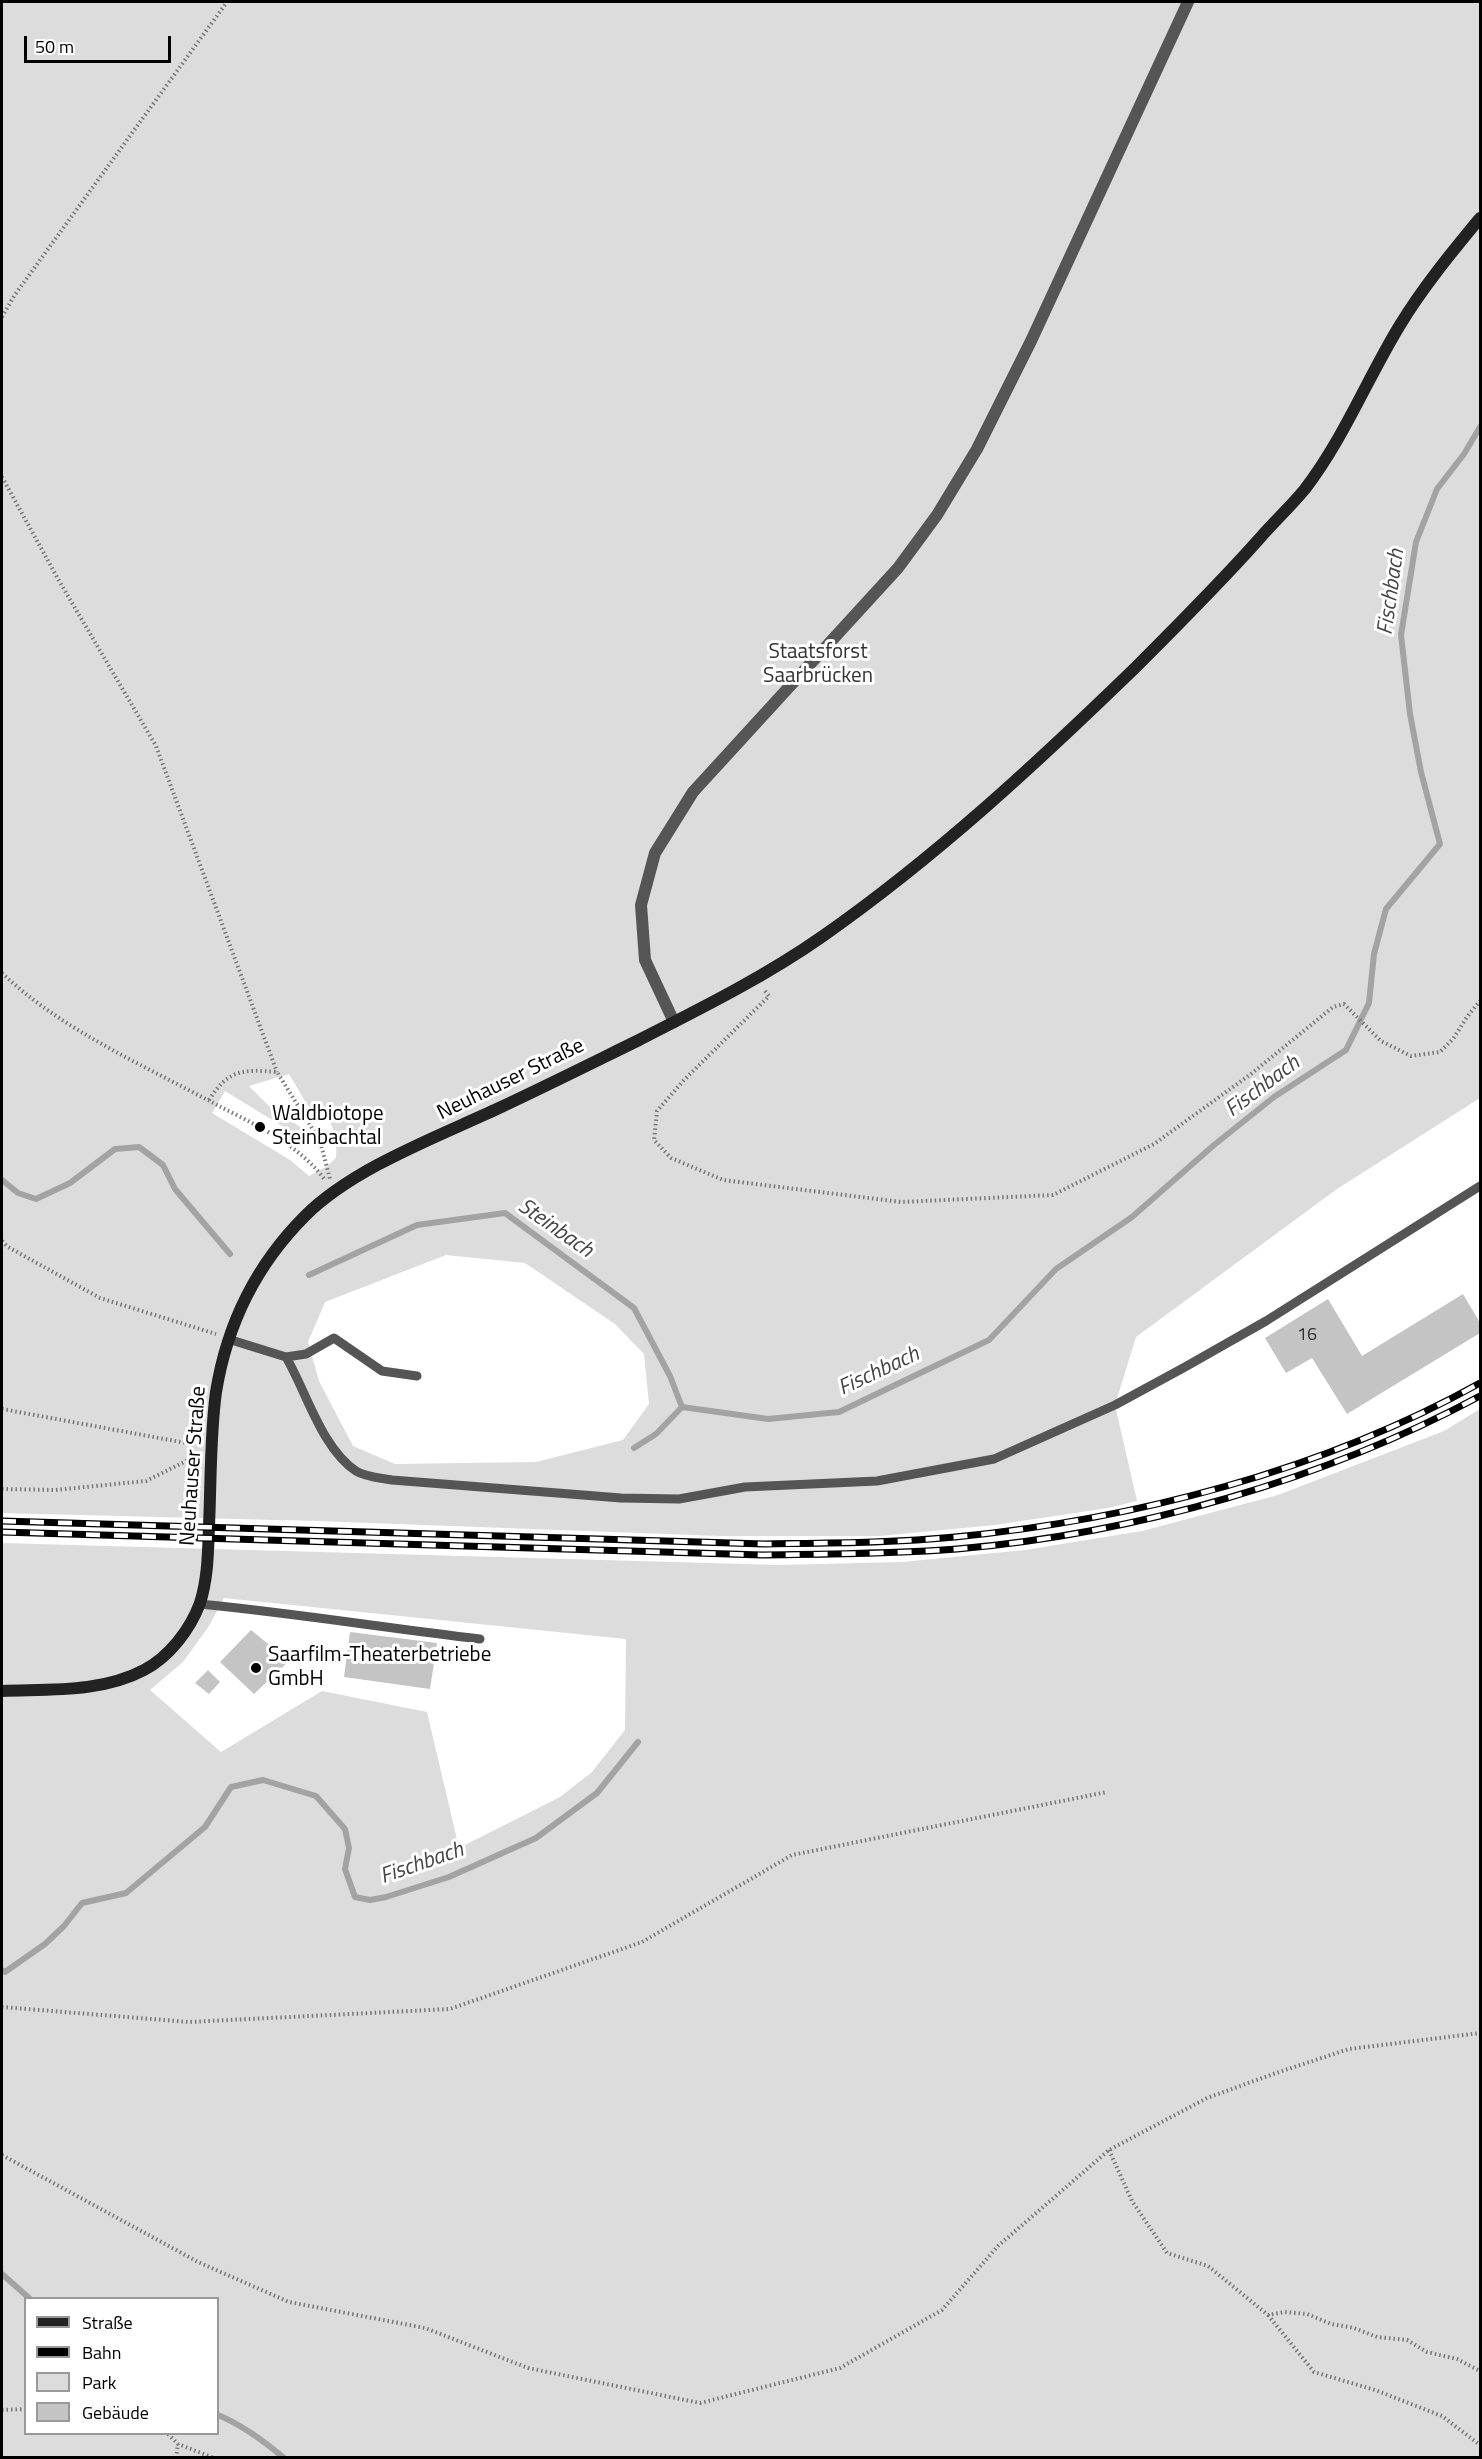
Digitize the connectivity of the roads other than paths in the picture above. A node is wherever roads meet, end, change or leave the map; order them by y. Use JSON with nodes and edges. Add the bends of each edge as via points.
{"nodes":[{"id":1,"x":1188,"y":2,"type":"edge"},
{"id":2,"x":1480,"y":218,"type":"edge"},
{"id":3,"x":674,"y":1022,"type":"junction"},
{"id":4,"x":1480,"y":1186,"type":"edge"},
{"id":5,"x":228,"y":1339,"type":"junction"},
{"id":6,"x":286,"y":1357,"type":"junction"},
{"id":7,"x":417,"y":1376,"type":"dead end"},
{"id":8,"x":200,"y":1604,"type":"junction"},
{"id":9,"x":480,"y":1639,"type":"dead end"},
{"id":10,"x":2,"y":1691,"type":"edge"}],
"edges":[{"from":1,"to":3,"type":"street","via":[[1031,341],[937,515],[898,568],[693,792],[655,854],[641,905],[645,960]]},
{"from":2,"to":3,"type":"main road","name":"Neuhauser Straße","via":[[1400,324],[1349,420],[1305,488],[1217,585],[1035,765],[967,824],[825,935],[757,978]]},
{"from":3,"to":5,"type":"main road","name":"Neuhauser Straße","via":[[404,1152],[334,1191],[307,1214],[257,1275]]},
{"from":4,"to":6,"type":"lane","via":[[1266,1321],[1115,1405],[994,1459],[877,1481],[745,1487],[679,1499],[392,1480],[358,1472],[342,1460]]},
{"from":5,"to":6,"type":"lane"},
{"from":5,"to":8,"type":"main road","name":"Neuhauser Straße","via":[[216,1396],[208,1569]]},
{"from":6,"to":7,"type":"lane","via":[[306,1354],[334,1338],[382,1371]]},
{"from":8,"to":9,"type":"lane"},
{"from":8,"to":10,"type":"main road","name":"Neuhauser Straße","via":[[171,1649],[147,1669],[118,1681],[85,1687]]}]}
